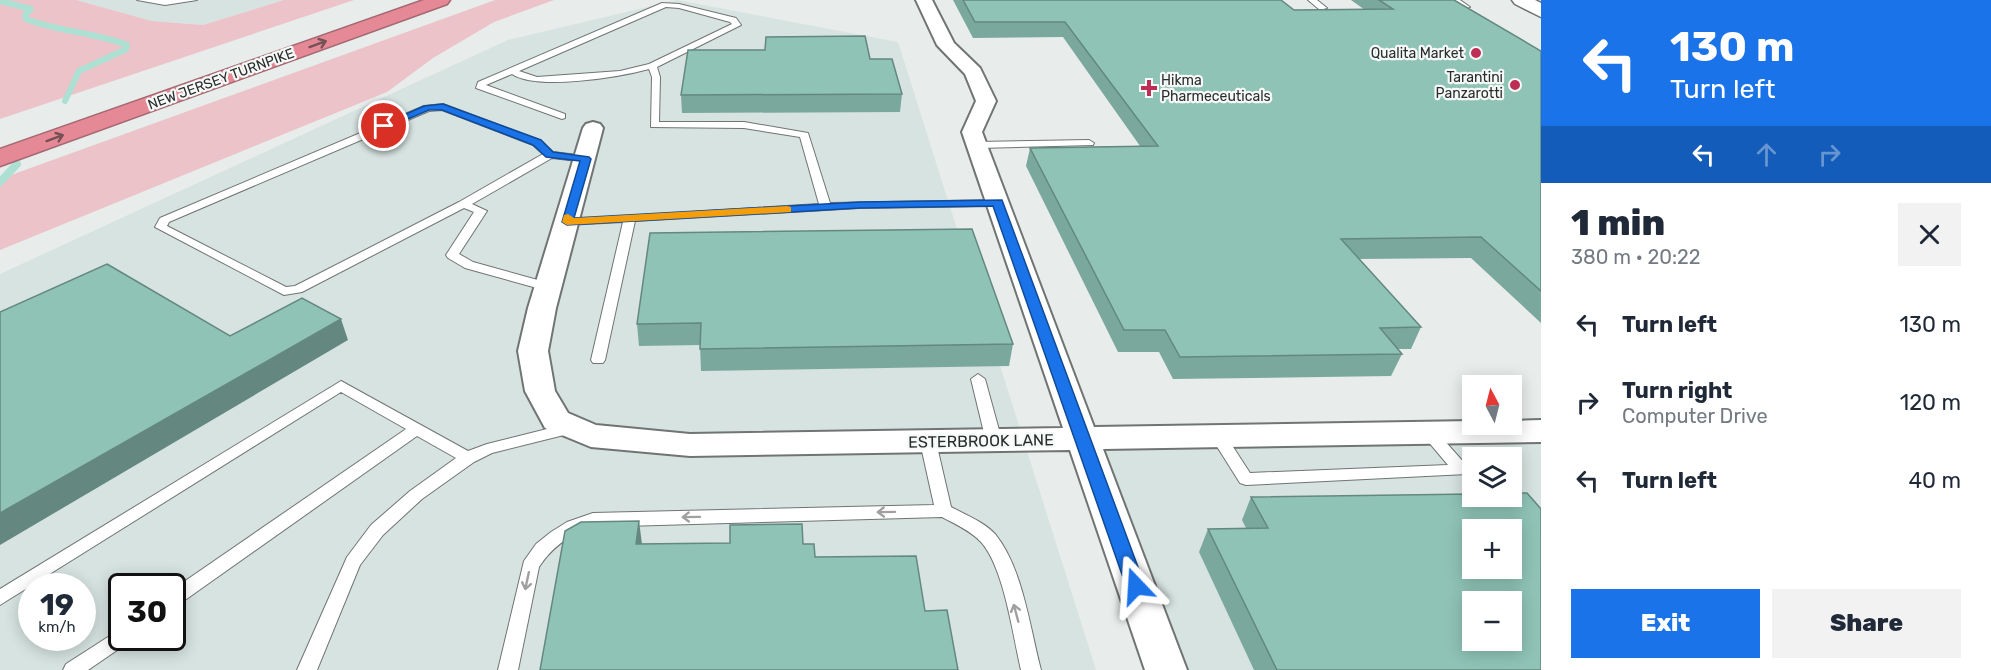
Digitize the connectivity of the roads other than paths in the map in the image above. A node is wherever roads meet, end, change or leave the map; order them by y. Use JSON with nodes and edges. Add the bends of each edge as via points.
{"nodes":[{"id":1,"x":141,"y":0,"type":"edge"},
{"id":2,"x":193,"y":0,"type":"edge"},
{"id":3,"x":393,"y":0,"type":"edge"},
{"id":4,"x":441,"y":0,"type":"edge"},
{"id":5,"x":924,"y":0,"type":"edge"},
{"id":6,"x":1312,"y":0,"type":"edge"},
{"id":7,"x":1455,"y":0,"type":"edge"},
{"id":8,"x":1521,"y":0,"type":"edge"},
{"id":9,"x":1466,"y":7,"type":"edge"},
{"id":10,"x":1323,"y":8,"type":"edge"},
{"id":11,"x":1541,"y":11,"type":"edge"},
{"id":12,"x":652,"y":66,"type":"junction"},
{"id":13,"x":514,"y":70,"type":"junction"},
{"id":14,"x":174,"y":74,"type":"dead end"},
{"id":15,"x":562,"y":116,"type":"dead end"},
{"id":16,"x":593,"y":128,"type":"dead end"},
{"id":17,"x":1089,"y":142,"type":"dead end"},
{"id":18,"x":977,"y":145,"type":"junction"},
{"id":19,"x":550,"y":155,"type":"junction"},
{"id":20,"x":0,"y":158,"type":"edge"},
{"id":21,"x":586,"y":159,"type":"junction"},
{"id":22,"x":998,"y":203,"type":"junction"},
{"id":23,"x":463,"y":204,"type":"junction"},
{"id":24,"x":825,"y":207,"type":"junction"},
{"id":25,"x":630,"y":218,"type":"junction"},
{"id":26,"x":567,"y":222,"type":"junction"},
{"id":27,"x":548,"y":287,"type":"junction"},
{"id":28,"x":598,"y":360,"type":"dead end"},
{"id":29,"x":978,"y":379,"type":"dead end"},
{"id":30,"x":571,"y":426,"type":"junction"},
{"id":31,"x":417,"y":429,"type":"junction"},
{"id":32,"x":1541,"y":431,"type":"edge"},
{"id":33,"x":1429,"y":433,"type":"junction"},
{"id":34,"x":1219,"y":437,"type":"junction"},
{"id":35,"x":1082,"y":440,"type":"junction"},
{"id":36,"x":994,"y":441,"type":"junction"},
{"id":37,"x":928,"y":442,"type":"junction"},
{"id":38,"x":468,"y":458,"type":"junction"},
{"id":39,"x":944,"y":511,"type":"junction"},
{"id":40,"x":186,"y":590,"type":"edge"},
{"id":41,"x":0,"y":598,"type":"edge"},
{"id":42,"x":108,"y":646,"type":"edge"},
{"id":43,"x":73,"y":670,"type":"edge"},
{"id":44,"x":307,"y":670,"type":"edge"},
{"id":45,"x":508,"y":670,"type":"edge"},
{"id":46,"x":1031,"y":670,"type":"edge"},
{"id":47,"x":1166,"y":670,"type":"edge"}],
"edges":[{"from":1,"to":2,"type":"lane"},
{"from":3,"to":14,"type":"highway","name":"NEW JERSEY TURNPIKE"},
{"from":20,"to":4,"type":"highway","name":"NEW JERSEY TURNPIKE","one_way":true},
{"from":5,"to":18,"type":"street","via":[[946,45],[973,72],[986,101],[972,132]]},
{"from":6,"to":10,"type":"lane"},
{"from":7,"to":9,"type":"lane"},
{"from":8,"to":11,"type":"main road"},
{"from":12,"to":13,"type":"lane","via":[[620,74],[537,80]]},
{"from":12,"to":13,"type":"lane","via":[[737,25],[733,20],[665,5]]},
{"from":12,"to":24,"type":"lane","via":[[656,77],[654,125],[744,125],[804,135]]},
{"from":13,"to":15,"type":"lane","via":[[481,84],[481,88]]},
{"from":16,"to":21,"type":"street"},
{"from":17,"to":18,"type":"lane"},
{"from":18,"to":22,"type":"street"},
{"from":19,"to":21,"type":"lane"},
{"from":19,"to":23,"type":"lane"},
{"from":19,"to":23,"type":"lane","via":[[537,142],[443,107],[428,108],[164,220],[161,227],[284,291],[298,289]]},
{"from":21,"to":26,"type":"street"},
{"from":22,"to":24,"type":"lane"},
{"from":22,"to":35,"type":"street"},
{"from":23,"to":27,"type":"lane","via":[[481,211],[452,255],[469,265]]},
{"from":24,"to":25,"type":"lane"},
{"from":25,"to":26,"type":"lane"},
{"from":25,"to":28,"type":"lane"},
{"from":26,"to":27,"type":"street"},
{"from":27,"to":30,"type":"street","via":[[533,351],[540,391],[556,420]]},
{"from":29,"to":36,"type":"lane"},
{"from":30,"to":37,"type":"street","name":"ESTERBROOK LANE","via":[[591,436],[690,445]]},
{"from":30,"to":38,"type":"lane"},
{"from":31,"to":38,"type":"lane"},
{"from":31,"to":40,"type":"lane"},
{"from":31,"to":41,"type":"lane","via":[[341,386]]},
{"from":32,"to":33,"type":"street","name":"ESTERBROOK LANE"},
{"from":33,"to":34,"type":"street","name":"ESTERBROOK LANE"},
{"from":33,"to":34,"type":"lane","via":[[1461,471],[1245,479]]},
{"from":34,"to":35,"type":"street","name":"ESTERBROOK LANE"},
{"from":35,"to":36,"type":"street","name":"ESTERBROOK LANE"},
{"from":35,"to":47,"type":"street"},
{"from":36,"to":37,"type":"street","name":"ESTERBROOK LANE"},
{"from":37,"to":39,"type":"lane"},
{"from":38,"to":44,"type":"lane","via":[[416,495],[377,530],[353,562]]},
{"from":39,"to":45,"type":"lane","one_way":true,"via":[[592,519],[577,523],[552,538],[530,566]]},
{"from":46,"to":39,"type":"lane","one_way":true,"via":[[1002,562],[988,539],[974,526]]},
{"from":42,"to":43,"type":"lane"}]}
